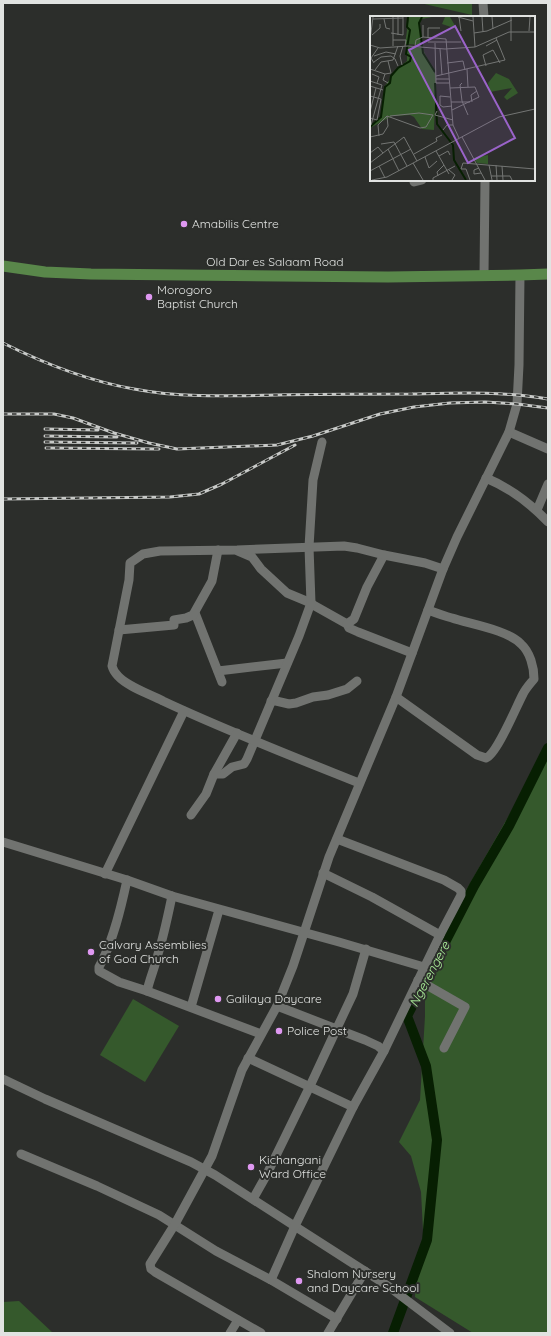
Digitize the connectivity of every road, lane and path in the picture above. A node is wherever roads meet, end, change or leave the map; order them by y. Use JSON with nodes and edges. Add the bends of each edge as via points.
{"nodes":[{"id":1,"x":483,"y":3,"type":"edge"},
{"id":2,"x":484,"y":16,"type":"edge"},
{"id":3,"x":485,"y":181,"type":"edge"},
{"id":4,"x":3,"y":266,"type":"edge"},
{"id":5,"x":548,"y":274,"type":"edge"},
{"id":6,"x":484,"y":275,"type":"junction"},
{"id":7,"x":520,"y":275,"type":"junction"},
{"id":8,"x":508,"y":432,"type":"junction"},
{"id":9,"x":322,"y":442,"type":"dead end"},
{"id":10,"x":548,"y":449,"type":"edge"},
{"id":11,"x":486,"y":478,"type":"junction"},
{"id":12,"x":548,"y":484,"type":"edge"},
{"id":13,"x":537,"y":510,"type":"junction"},
{"id":14,"x":548,"y":522,"type":"edge"},
{"id":15,"x":309,"y":547,"type":"junction"},
{"id":16,"x":218,"y":550,"type":"junction"},
{"id":17,"x":236,"y":550,"type":"junction"},
{"id":18,"x":384,"y":556,"type":"junction"},
{"id":19,"x":444,"y":569,"type":"junction"},
{"id":20,"x":311,"y":603,"type":"junction"},
{"id":21,"x":428,"y":610,"type":"junction"},
{"id":22,"x":195,"y":613,"type":"junction"},
{"id":23,"x":347,"y":624,"type":"junction"},
{"id":24,"x":119,"y":630,"type":"junction"},
{"id":25,"x":412,"y":653,"type":"junction"},
{"id":26,"x":287,"y":663,"type":"junction"},
{"id":27,"x":218,"y":671,"type":"junction"},
{"id":28,"x":357,"y":681,"type":"dead end"},
{"id":29,"x":222,"y":682,"type":"dead end"},
{"id":30,"x":396,"y":697,"type":"junction"},
{"id":31,"x":271,"y":701,"type":"junction"},
{"id":32,"x":184,"y":710,"type":"junction"},
{"id":33,"x":237,"y":733,"type":"junction"},
{"id":34,"x":255,"y":741,"type":"junction"},
{"id":35,"x":214,"y":774,"type":"junction"},
{"id":36,"x":359,"y":783,"type":"junction"},
{"id":37,"x":190,"y":815,"type":"dead end"},
{"id":38,"x":337,"y":839,"type":"junction"},
{"id":39,"x":3,"y":842,"type":"edge"},
{"id":40,"x":323,"y":873,"type":"junction"},
{"id":41,"x":105,"y":874,"type":"junction"},
{"id":42,"x":127,"y":880,"type":"junction"},
{"id":43,"x":172,"y":896,"type":"junction"},
{"id":44,"x":219,"y":910,"type":"junction"},
{"id":45,"x":304,"y":933,"type":"junction"},
{"id":46,"x":440,"y":935,"type":"junction"},
{"id":47,"x":366,"y":950,"type":"junction"},
{"id":48,"x":424,"y":967,"type":"junction"},
{"id":49,"x":418,"y":980,"type":"junction"},
{"id":50,"x":147,"y":991,"type":"junction"},
{"id":51,"x":277,"y":1006,"type":"junction"},
{"id":52,"x":191,"y":1007,"type":"junction"},
{"id":53,"x":337,"y":1028,"type":"junction"},
{"id":54,"x":261,"y":1034,"type":"junction"},
{"id":55,"x":444,"y":1048,"type":"dead end"},
{"id":56,"x":384,"y":1051,"type":"junction"},
{"id":57,"x":248,"y":1058,"type":"junction"},
{"id":58,"x":3,"y":1079,"type":"edge"},
{"id":59,"x":310,"y":1086,"type":"junction"},
{"id":60,"x":353,"y":1107,"type":"junction"},
{"id":61,"x":22,"y":1154,"type":"dead end"},
{"id":62,"x":212,"y":1156,"type":"junction"},
{"id":63,"x":190,"y":1162,"type":"junction"},
{"id":64,"x":205,"y":1169,"type":"junction"},
{"id":65,"x":215,"y":1175,"type":"junction"},
{"id":66,"x":253,"y":1199,"type":"junction"},
{"id":67,"x":175,"y":1224,"type":"junction"},
{"id":68,"x":295,"y":1226,"type":"junction"},
{"id":69,"x":365,"y":1271,"type":"junction"},
{"id":70,"x":271,"y":1280,"type":"junction"},
{"id":71,"x":336,"y":1319,"type":"junction"},
{"id":72,"x":238,"y":1320,"type":"junction"},
{"id":73,"x":230,"y":1333,"type":"edge"},
{"id":74,"x":261,"y":1333,"type":"edge"},
{"id":75,"x":328,"y":1333,"type":"edge"},
{"id":76,"x":450,"y":1333,"type":"edge"}],
"edges":[{"from":1,"to":2,"type":"street"},
{"from":3,"to":6,"type":"street"},
{"from":4,"to":6,"type":"main road","name":"Old Dar es Salaam Road","via":[[45,272],[91,274],[388,277]]},
{"from":5,"to":7,"type":"main road","name":"Old Dar es Salaam Road"},
{"from":6,"to":7,"type":"main road","name":"Old Dar es Salaam Road"},
{"from":7,"to":8,"type":"street","via":[[517,404]]},
{"from":8,"to":10,"type":"street"},
{"from":8,"to":11,"type":"street"},
{"from":9,"to":15,"type":"street","via":[[312,480]]},
{"from":11,"to":13,"type":"street","via":[[516,494]]},
{"from":11,"to":19,"type":"street"},
{"from":12,"to":13,"type":"street"},
{"from":13,"to":14,"type":"street"},
{"from":15,"to":17,"type":"street"},
{"from":15,"to":18,"type":"street","via":[[344,546]]},
{"from":15,"to":20,"type":"street"},
{"from":16,"to":17,"type":"street"},
{"from":16,"to":22,"type":"street","via":[[212,581]]},
{"from":16,"to":24,"type":"street","via":[[153,551],[132,561]]},
{"from":17,"to":20,"type":"street","via":[[252,557],[287,593]]},
{"from":18,"to":19,"type":"street"},
{"from":18,"to":23,"type":"street","via":[[367,587],[354,619]]},
{"from":19,"to":21,"type":"street"},
{"from":20,"to":23,"type":"street"},
{"from":20,"to":26,"type":"street"},
{"from":21,"to":25,"type":"street"},
{"from":21,"to":30,"type":"street","via":[[492,629],[517,640],[529,655],[534,678],[524,692],[504,734],[491,755],[486,758],[477,755]]},
{"from":22,"to":24,"type":"street","via":[[174,620],[174,625]]},
{"from":22,"to":27,"type":"street"},
{"from":23,"to":25,"type":"street","via":[[349,628],[360,633]]},
{"from":24,"to":32,"type":"street","via":[[112,666],[115,674],[123,681]]},
{"from":25,"to":30,"type":"street"},
{"from":26,"to":27,"type":"street"},
{"from":26,"to":31,"type":"street"},
{"from":27,"to":29,"type":"street"},
{"from":28,"to":31,"type":"street","via":[[347,689],[296,703]]},
{"from":30,"to":36,"type":"street"},
{"from":31,"to":34,"type":"street"},
{"from":32,"to":33,"type":"street"},
{"from":32,"to":41,"type":"street"},
{"from":33,"to":34,"type":"street"},
{"from":33,"to":35,"type":"street"},
{"from":34,"to":35,"type":"street","via":[[244,764],[232,767],[223,774]]},
{"from":34,"to":36,"type":"street"},
{"from":35,"to":37,"type":"street","via":[[206,794]]},
{"from":36,"to":38,"type":"street"},
{"from":38,"to":40,"type":"street"},
{"from":38,"to":46,"type":"street","via":[[444,880],[458,888],[461,895]]},
{"from":39,"to":41,"type":"street"},
{"from":40,"to":45,"type":"street"},
{"from":40,"to":46,"type":"street"},
{"from":41,"to":42,"type":"street"},
{"from":42,"to":43,"type":"street"},
{"from":42,"to":50,"type":"street","via":[[119,915],[105,956],[98,968],[112,979]]},
{"from":43,"to":44,"type":"street"},
{"from":43,"to":50,"type":"street"},
{"from":44,"to":45,"type":"street"},
{"from":44,"to":52,"type":"street"},
{"from":45,"to":47,"type":"street"},
{"from":45,"to":51,"type":"street"},
{"from":46,"to":48,"type":"street"},
{"from":47,"to":48,"type":"street"},
{"from":47,"to":53,"type":"street","via":[[353,994]]},
{"from":48,"to":49,"type":"street"},
{"from":49,"to":55,"type":"street","via":[[465,1007]]},
{"from":49,"to":56,"type":"street"},
{"from":50,"to":52,"type":"street"},
{"from":51,"to":53,"type":"street"},
{"from":51,"to":54,"type":"street"},
{"from":52,"to":54,"type":"street"},
{"from":53,"to":56,"type":"street"},
{"from":53,"to":59,"type":"street"},
{"from":54,"to":57,"type":"street"},
{"from":56,"to":60,"type":"street"},
{"from":57,"to":59,"type":"street"},
{"from":57,"to":62,"type":"street","via":[[232,1094]]},
{"from":58,"to":63,"type":"street"},
{"from":59,"to":60,"type":"street"},
{"from":59,"to":66,"type":"street"},
{"from":60,"to":68,"type":"street"},
{"from":61,"to":67,"type":"street","via":[[97,1186]]},
{"from":62,"to":63,"type":"street","via":[[198,1162]]},
{"from":62,"to":64,"type":"street"},
{"from":62,"to":65,"type":"street"},
{"from":63,"to":64,"type":"street"},
{"from":64,"to":65,"type":"street"},
{"from":64,"to":67,"type":"street"},
{"from":65,"to":66,"type":"street"},
{"from":66,"to":68,"type":"street"},
{"from":67,"to":70,"type":"street","via":[[216,1251]]},
{"from":67,"to":72,"type":"street","via":[[151,1263],[151,1269]]},
{"from":68,"to":69,"type":"street"},
{"from":68,"to":70,"type":"street"},
{"from":69,"to":71,"type":"street"},
{"from":69,"to":76,"type":"street"},
{"from":70,"to":71,"type":"street"},
{"from":71,"to":75,"type":"street"},
{"from":72,"to":73,"type":"street"},
{"from":72,"to":74,"type":"street"}]}
